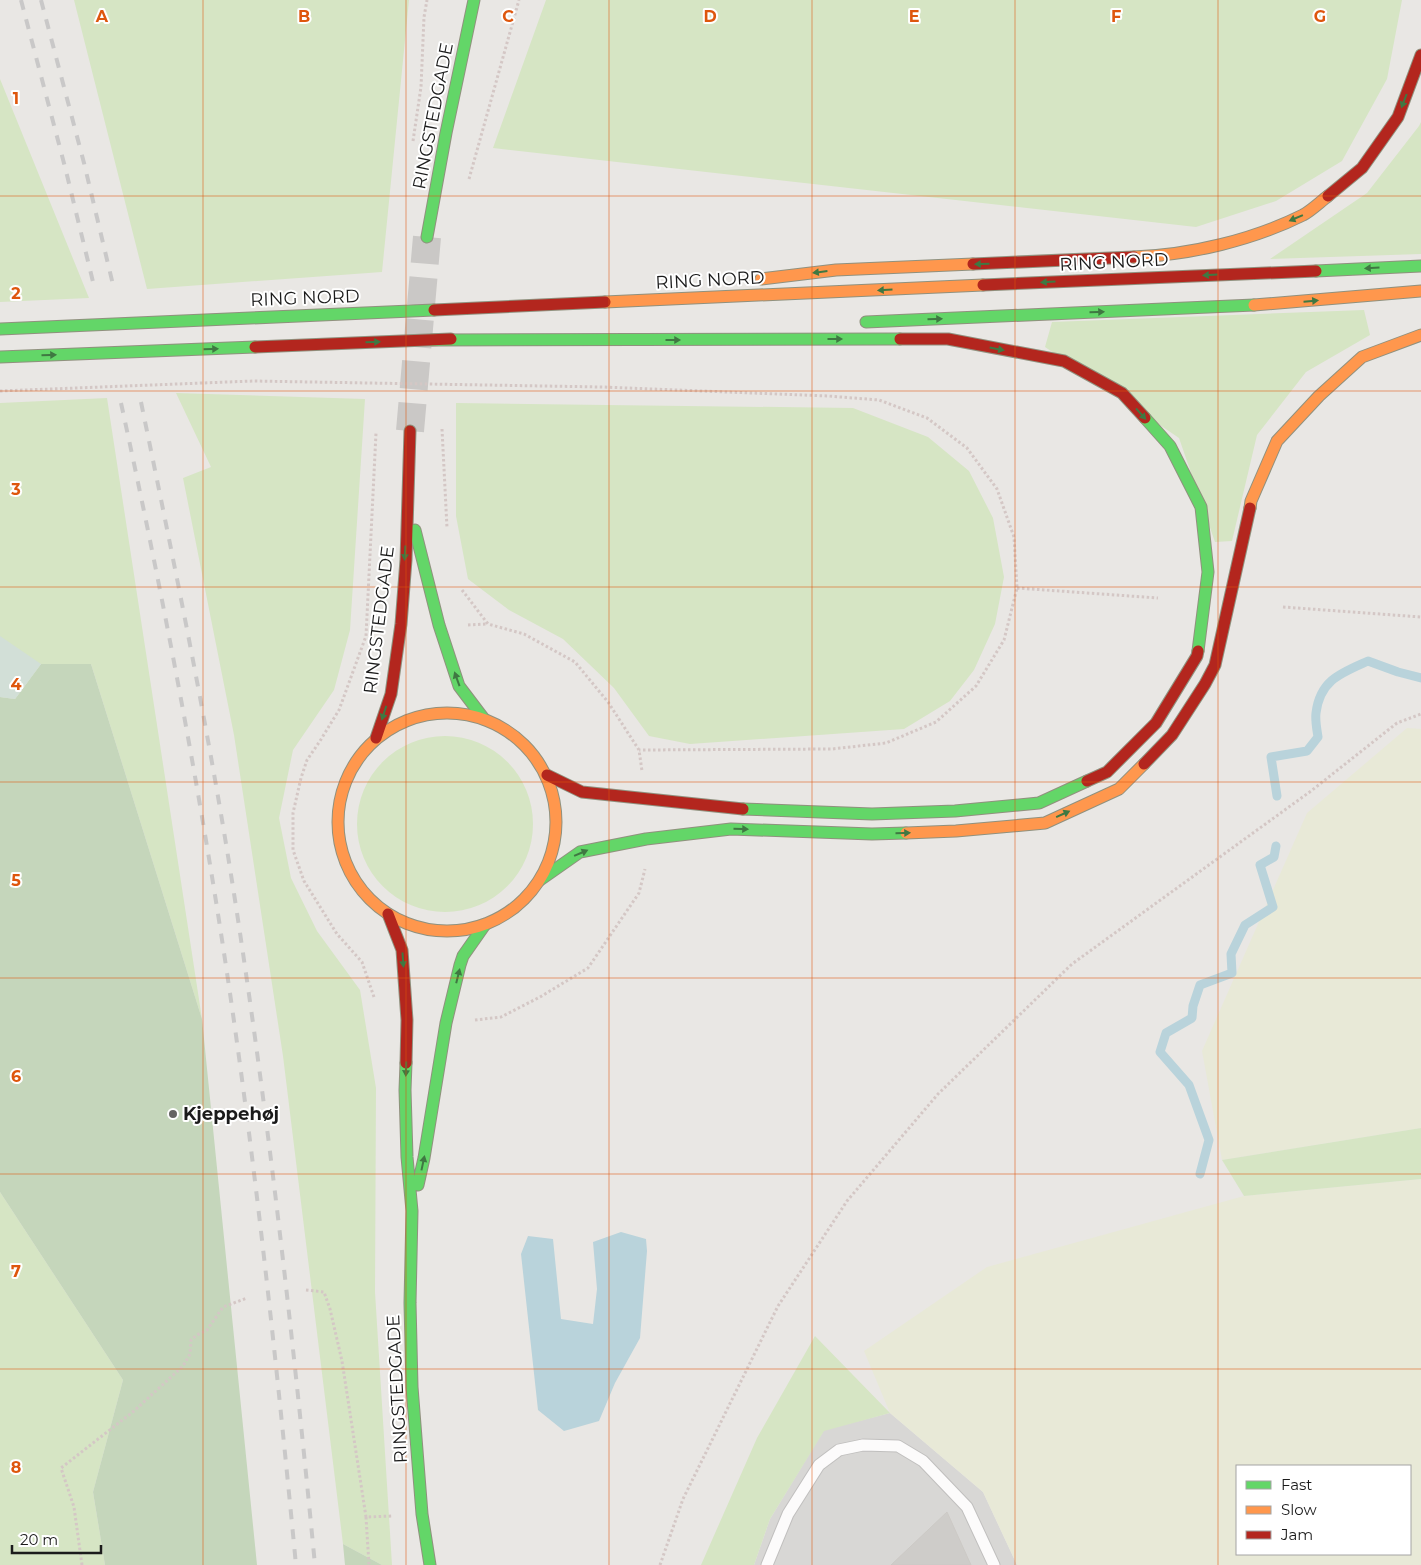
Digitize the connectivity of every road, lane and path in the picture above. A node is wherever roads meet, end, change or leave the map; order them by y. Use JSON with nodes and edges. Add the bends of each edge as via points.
{"nodes":[{"id":1,"x":427,"y":0,"type":"edge"},
{"id":2,"x":519,"y":0,"type":"edge"},
{"id":3,"x":475,"y":1,"type":"edge"},
{"id":4,"x":1421,"y":55,"type":"edge"},
{"id":5,"x":412,"y":144,"type":"dead end"},
{"id":6,"x":468,"y":185,"type":"dead end"},
{"id":7,"x":427,"y":237,"type":"tunnel mouth"},
{"id":8,"x":1421,"y":266,"type":"edge"},
{"id":9,"x":747,"y":281,"type":"dead end"},
{"id":10,"x":708,"y":286,"type":"dead end"},
{"id":11,"x":1421,"y":292,"type":"edge"},
{"id":12,"x":550,"y":305,"type":"junction"},
{"id":13,"x":857,"y":322,"type":"dead end"},
{"id":14,"x":0,"y":328,"type":"edge"},
{"id":15,"x":709,"y":328,"type":"dead end"},
{"id":16,"x":1421,"y":335,"type":"edge"},
{"id":17,"x":432,"y":340,"type":"junction"},
{"id":18,"x":0,"y":357,"type":"edge"},
{"id":19,"x":0,"y":391,"type":"edge"},
{"id":20,"x":410,"y":430,"type":"tunnel mouth"},
{"id":21,"x":376,"y":434,"type":"dead end"},
{"id":22,"x":408,"y":504,"type":"junction"},
{"id":23,"x":1017,"y":588,"type":"junction"},
{"id":24,"x":1158,"y":598,"type":"dead end"},
{"id":25,"x":1283,"y":606,"type":"dead end"},
{"id":26,"x":1421,"y":617,"type":"edge"},
{"id":27,"x":1421,"y":714,"type":"edge"},
{"id":28,"x":484,"y":718,"type":"junction"},
{"id":29,"x":376,"y":738,"type":"junction"},
{"id":30,"x":639,"y":750,"type":"dead end"},
{"id":31,"x":547,"y":775,"type":"junction"},
{"id":32,"x":540,"y":880,"type":"junction"},
{"id":33,"x":388,"y":914,"type":"junction"},
{"id":34,"x":484,"y":926,"type":"junction"},
{"id":35,"x":377,"y":1005,"type":"dead end"},
{"id":36,"x":412,"y":1211,"type":"junction"},
{"id":37,"x":306,"y":1290,"type":"dead end"},
{"id":38,"x":247,"y":1298,"type":"dead end"},
{"id":39,"x":422,"y":1514,"type":"junction"},
{"id":40,"x":366,"y":1517,"type":"junction"},
{"id":41,"x":82,"y":1565,"type":"edge"},
{"id":42,"x":369,"y":1565,"type":"edge"},
{"id":43,"x":430,"y":1565,"type":"edge"},
{"id":44,"x":660,"y":1565,"type":"edge"},
{"id":45,"x":767,"y":1565,"type":"edge"},
{"id":46,"x":994,"y":1565,"type":"edge"}],
"edges":[{"from":1,"to":5,"type":"path","via":[[421,87]]},
{"from":2,"to":6,"type":"path"},
{"from":3,"to":7,"type":"main road","name":"RINGSTEDGADE"},
{"from":4,"to":9,"type":"main road","one_way":true,"via":[[1398,117],[1362,168],[1305,214],[1242,240],[1161,256],[836,270]]},
{"from":8,"to":12,"type":"main road","name":"RING NORD","one_way":true},
{"from":10,"to":12,"type":"main road"},
{"from":13,"to":11,"type":"main road","one_way":true,"via":[[1262,305]]},
{"from":12,"to":14,"type":"main road","name":"RING NORD"},
{"from":15,"to":17,"type":"main road"},
{"from":32,"to":16,"type":"main road","one_way":true,"via":[[580,852],[646,838],[731,829],[872,834],[1045,823],[1119,789],[1172,735],[1215,664],[1250,501],[1277,441],[1362,357]]},
{"from":18,"to":17,"type":"main road","one_way":true},
{"from":17,"to":31,"type":"main road","one_way":true,"via":[[948,339],[1064,361],[1122,393],[1170,446],[1201,507],[1208,572],[1197,656],[1191,668],[1156,722],[1107,772],[1039,803],[872,814],[731,809],[582,792]]},
{"from":19,"to":23,"type":"path","via":[[252,381],[602,387],[879,400],[927,418],[967,448],[997,489],[1014,537]]},
{"from":20,"to":22,"type":"main road","name":"RINGSTEDGADE"},
{"from":21,"to":35,"type":"path","via":[[366,636],[339,710],[307,760],[293,813],[293,850],[304,881],[338,934],[362,962]]},
{"from":28,"to":22,"type":"main road","name":"RINGSTEDGADE","one_way":true,"via":[[459,686],[438,625]]},
{"from":22,"to":29,"type":"main road","name":"RINGSTEDGADE","one_way":true,"via":[[400,630],[392,690]]},
{"from":23,"to":24,"type":"path"},
{"from":23,"to":30,"type":"path","via":[[1004,640],[976,686],[936,722],[886,743],[832,749]]},
{"from":25,"to":26,"type":"path"},
{"from":27,"to":44,"type":"path","via":[[1398,723],[1311,791],[1072,964],[938,1094],[846,1201],[778,1306],[683,1499]]},
{"from":28,"to":29,"type":"main road","via":[[439,712],[416,716]]},
{"from":28,"to":31,"type":"main road","via":[[510,731],[531,751]]},
{"from":29,"to":33,"type":"main road","via":[[354,764],[340,796],[338,830],[345,863],[358,885]]},
{"from":31,"to":32,"type":"main road","via":[[556,801],[557,829],[552,855]]},
{"from":32,"to":34,"type":"main road","via":[[525,900]]},
{"from":33,"to":34,"type":"main road","via":[[418,928],[451,932]]},
{"from":33,"to":36,"type":"main road","name":"RINGSTEDGADE","one_way":true,"via":[[403,958],[407,1020],[406,1157]]},
{"from":36,"to":34,"type":"main road","name":"RINGSTEDGADE","one_way":true,"via":[[446,1023],[460,965]]},
{"from":36,"to":39,"type":"main road","name":"RINGSTEDGADE","via":[[412,1379]]},
{"from":37,"to":40,"type":"path","via":[[324,1292],[330,1309],[342,1360]]},
{"from":38,"to":41,"type":"path","via":[[223,1306],[207,1330],[191,1340],[190,1354],[183,1366],[134,1411],[61,1468],[74,1507]]},
{"from":39,"to":40,"type":"path"},
{"from":39,"to":43,"type":"main road","name":"RINGSTEDGADE"},
{"from":40,"to":42,"type":"path"},
{"from":45,"to":46,"type":"lane","via":[[788,1514],[819,1465],[839,1450],[864,1445],[898,1446],[923,1461],[967,1507]]}]}
